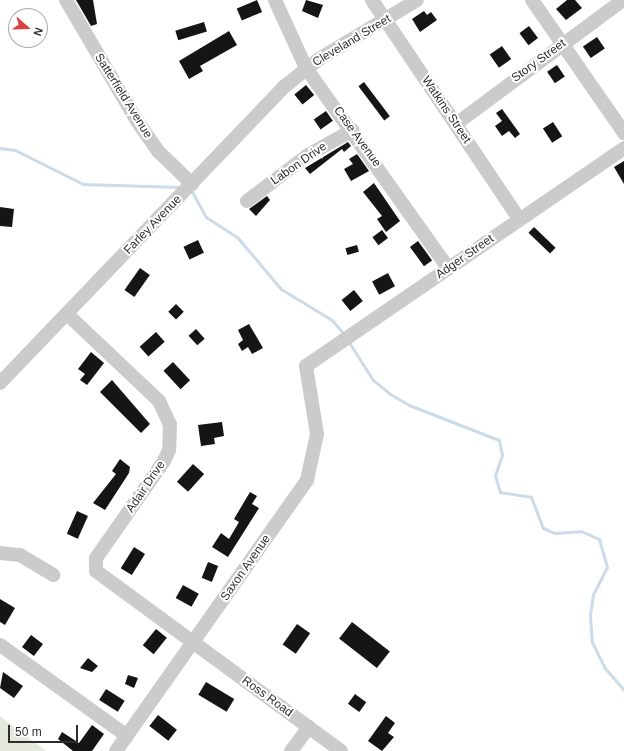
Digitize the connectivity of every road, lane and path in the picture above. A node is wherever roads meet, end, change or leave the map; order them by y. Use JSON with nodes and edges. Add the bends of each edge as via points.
{"nodes":[{"id":1,"x":66,"y":0,"type":"edge"},
{"id":2,"x":275,"y":0,"type":"edge"},
{"id":3,"x":372,"y":0,"type":"edge"},
{"id":4,"x":417,"y":0,"type":"edge"},
{"id":5,"x":532,"y":0,"type":"edge"},
{"id":6,"x":624,"y":0,"type":"edge"},
{"id":7,"x":386,"y":21,"type":"junction"},
{"id":8,"x":562,"y":44,"type":"junction"},
{"id":9,"x":306,"y":68,"type":"junction"},
{"id":10,"x":456,"y":124,"type":"junction"},
{"id":11,"x":353,"y":130,"type":"junction"},
{"id":12,"x":624,"y":133,"type":"edge"},
{"id":13,"x":624,"y":148,"type":"edge"},
{"id":14,"x":192,"y":184,"type":"junction"},
{"id":15,"x":247,"y":201,"type":"dead end"},
{"id":16,"x":519,"y":219,"type":"junction"},
{"id":17,"x":448,"y":268,"type":"junction"},
{"id":18,"x":67,"y":314,"type":"junction"},
{"id":19,"x":306,"y":366,"type":"joint"},
{"id":20,"x":0,"y":383,"type":"edge"},
{"id":21,"x":0,"y":552,"type":"edge"},
{"id":22,"x":53,"y":575,"type":"dead end"},
{"id":23,"x":194,"y":644,"type":"junction"},
{"id":24,"x":0,"y":645,"type":"edge"},
{"id":25,"x":308,"y":727,"type":"junction"},
{"id":26,"x":127,"y":736,"type":"junction"},
{"id":27,"x":116,"y":751,"type":"edge"},
{"id":28,"x":291,"y":751,"type":"edge"},
{"id":29,"x":341,"y":751,"type":"edge"}],
"edges":[{"from":1,"to":14,"type":"street","name":"Satterfield Avenue","via":[[136,121],[159,152]]},
{"from":2,"to":9,"type":"street","name":"Case Avenue"},
{"from":3,"to":7,"type":"street","name":"Watkins Street"},
{"from":4,"to":7,"type":"street","name":"Cleveland Street"},
{"from":5,"to":8,"type":"street"},
{"from":6,"to":8,"type":"street","name":"Story Street"},
{"from":7,"to":9,"type":"street","name":"Cleveland Street"},
{"from":7,"to":10,"type":"street","name":"Watkins Street"},
{"from":8,"to":10,"type":"street","name":"Story Street"},
{"from":8,"to":12,"type":"street"},
{"from":9,"to":11,"type":"street","name":"Case Avenue"},
{"from":9,"to":14,"type":"street","name":"Farley Avenue"},
{"from":10,"to":16,"type":"street","name":"Watkins Street"},
{"from":11,"to":15,"type":"street","name":"Labon Drive","via":[[308,155]]},
{"from":11,"to":17,"type":"street","name":"Case Avenue"},
{"from":13,"to":16,"type":"street","name":"Adger Street"},
{"from":14,"to":18,"type":"street","name":"Farley Avenue"},
{"from":16,"to":17,"type":"street","name":"Adger Street"},
{"from":17,"to":19,"type":"street","name":"Adger Street"},
{"from":18,"to":20,"type":"street","name":"Farley Avenue"},
{"from":18,"to":23,"type":"street","name":"Adair Drive","via":[[159,401],[170,425],[169,450],[164,461],[96,558],[94,567]]},
{"from":19,"to":23,"type":"street","name":"Saxon Avenue","via":[[317,434],[307,480]]},
{"from":21,"to":22,"type":"street","via":[[20,555]]},
{"from":23,"to":25,"type":"street","name":"Ross Road"},
{"from":23,"to":26,"type":"street","name":"Saxon Avenue"},
{"from":24,"to":26,"type":"street"},
{"from":25,"to":28,"type":"street"},
{"from":25,"to":29,"type":"street","name":"Ross Road"},
{"from":26,"to":27,"type":"street","name":"Saxon Avenue"}]}
